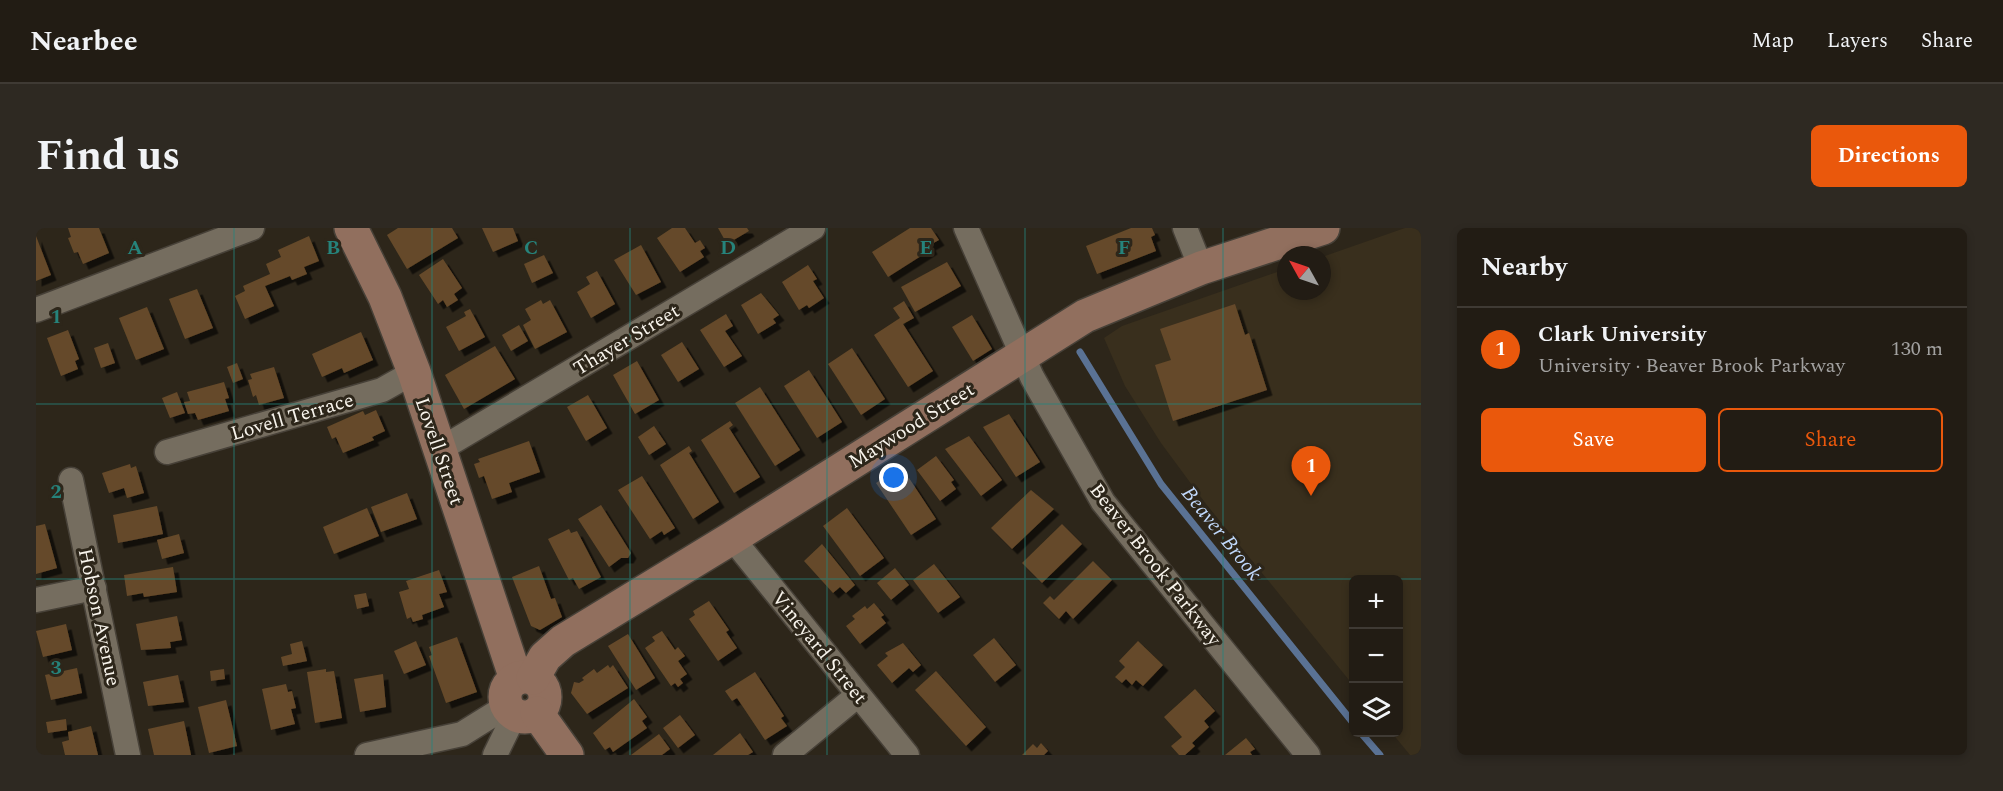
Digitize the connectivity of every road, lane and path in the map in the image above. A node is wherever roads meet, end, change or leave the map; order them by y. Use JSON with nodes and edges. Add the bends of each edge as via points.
{"nodes":[{"id":1,"x":252,"y":228,"type":"edge"},
{"id":2,"x":351,"y":228,"type":"edge"},
{"id":3,"x":813,"y":228,"type":"edge"},
{"id":4,"x":966,"y":228,"type":"edge"},
{"id":5,"x":1185,"y":228,"type":"edge"},
{"id":6,"x":1323,"y":228,"type":"edge"},
{"id":7,"x":1201,"y":268,"type":"junction"},
{"id":8,"x":36,"y":310,"type":"edge"},
{"id":9,"x":1021,"y":356,"type":"junction"},
{"id":10,"x":414,"y":372,"type":"junction"},
{"id":11,"x":439,"y":450,"type":"junction"},
{"id":12,"x":167,"y":452,"type":"dead end"},
{"id":13,"x":71,"y":480,"type":"dead end"},
{"id":14,"x":732,"y":538,"type":"junction"},
{"id":15,"x":94,"y":588,"type":"junction"},
{"id":16,"x":36,"y":600,"type":"edge"},
{"id":17,"x":858,"y":695,"type":"junction"},
{"id":18,"x":522,"y":698,"type":"junction"},
{"id":19,"x":128,"y":755,"type":"edge"},
{"id":20,"x":367,"y":755,"type":"edge"},
{"id":21,"x":495,"y":755,"type":"edge"},
{"id":22,"x":567,"y":755,"type":"edge"},
{"id":23,"x":785,"y":755,"type":"edge"},
{"id":24,"x":907,"y":755,"type":"edge"},
{"id":25,"x":1308,"y":755,"type":"edge"}],
"edges":[{"from":1,"to":8,"type":"street"},
{"from":2,"to":10,"type":"street","name":"Lovell Street","via":[[386,297]]},
{"from":3,"to":11,"type":"street","name":"Thayer Street"},
{"from":4,"to":9,"type":"street","name":"Beaver Brook Parkway"},
{"from":5,"to":7,"type":"street"},
{"from":6,"to":7,"type":"street","name":"Maywood Street"},
{"from":7,"to":9,"type":"street","name":"Maywood Street","via":[[1084,316]]},
{"from":9,"to":14,"type":"street","name":"Maywood Street"},
{"from":9,"to":25,"type":"street","name":"Beaver Brook Parkway","via":[[1104,502]]},
{"from":10,"to":11,"type":"street","name":"Lovell Street"},
{"from":10,"to":12,"type":"street","name":"Lovell Terrace","via":[[382,390]]},
{"from":11,"to":18,"type":"street","name":"Lovell Street"},
{"from":13,"to":15,"type":"street","name":"Hobson Avenue"},
{"from":14,"to":17,"type":"street","name":"Vineyard Street"},
{"from":14,"to":18,"type":"street","name":"Maywood Street","via":[[563,641],[545,657]]},
{"from":15,"to":16,"type":"street"},
{"from":15,"to":19,"type":"street","name":"Hobson Avenue"},
{"from":17,"to":23,"type":"street"},
{"from":17,"to":24,"type":"street","name":"Vineyard Street"},
{"from":18,"to":20,"type":"street","via":[[462,734]]},
{"from":18,"to":21,"type":"street"},
{"from":18,"to":22,"type":"street","name":"Lovell Street"}]}
